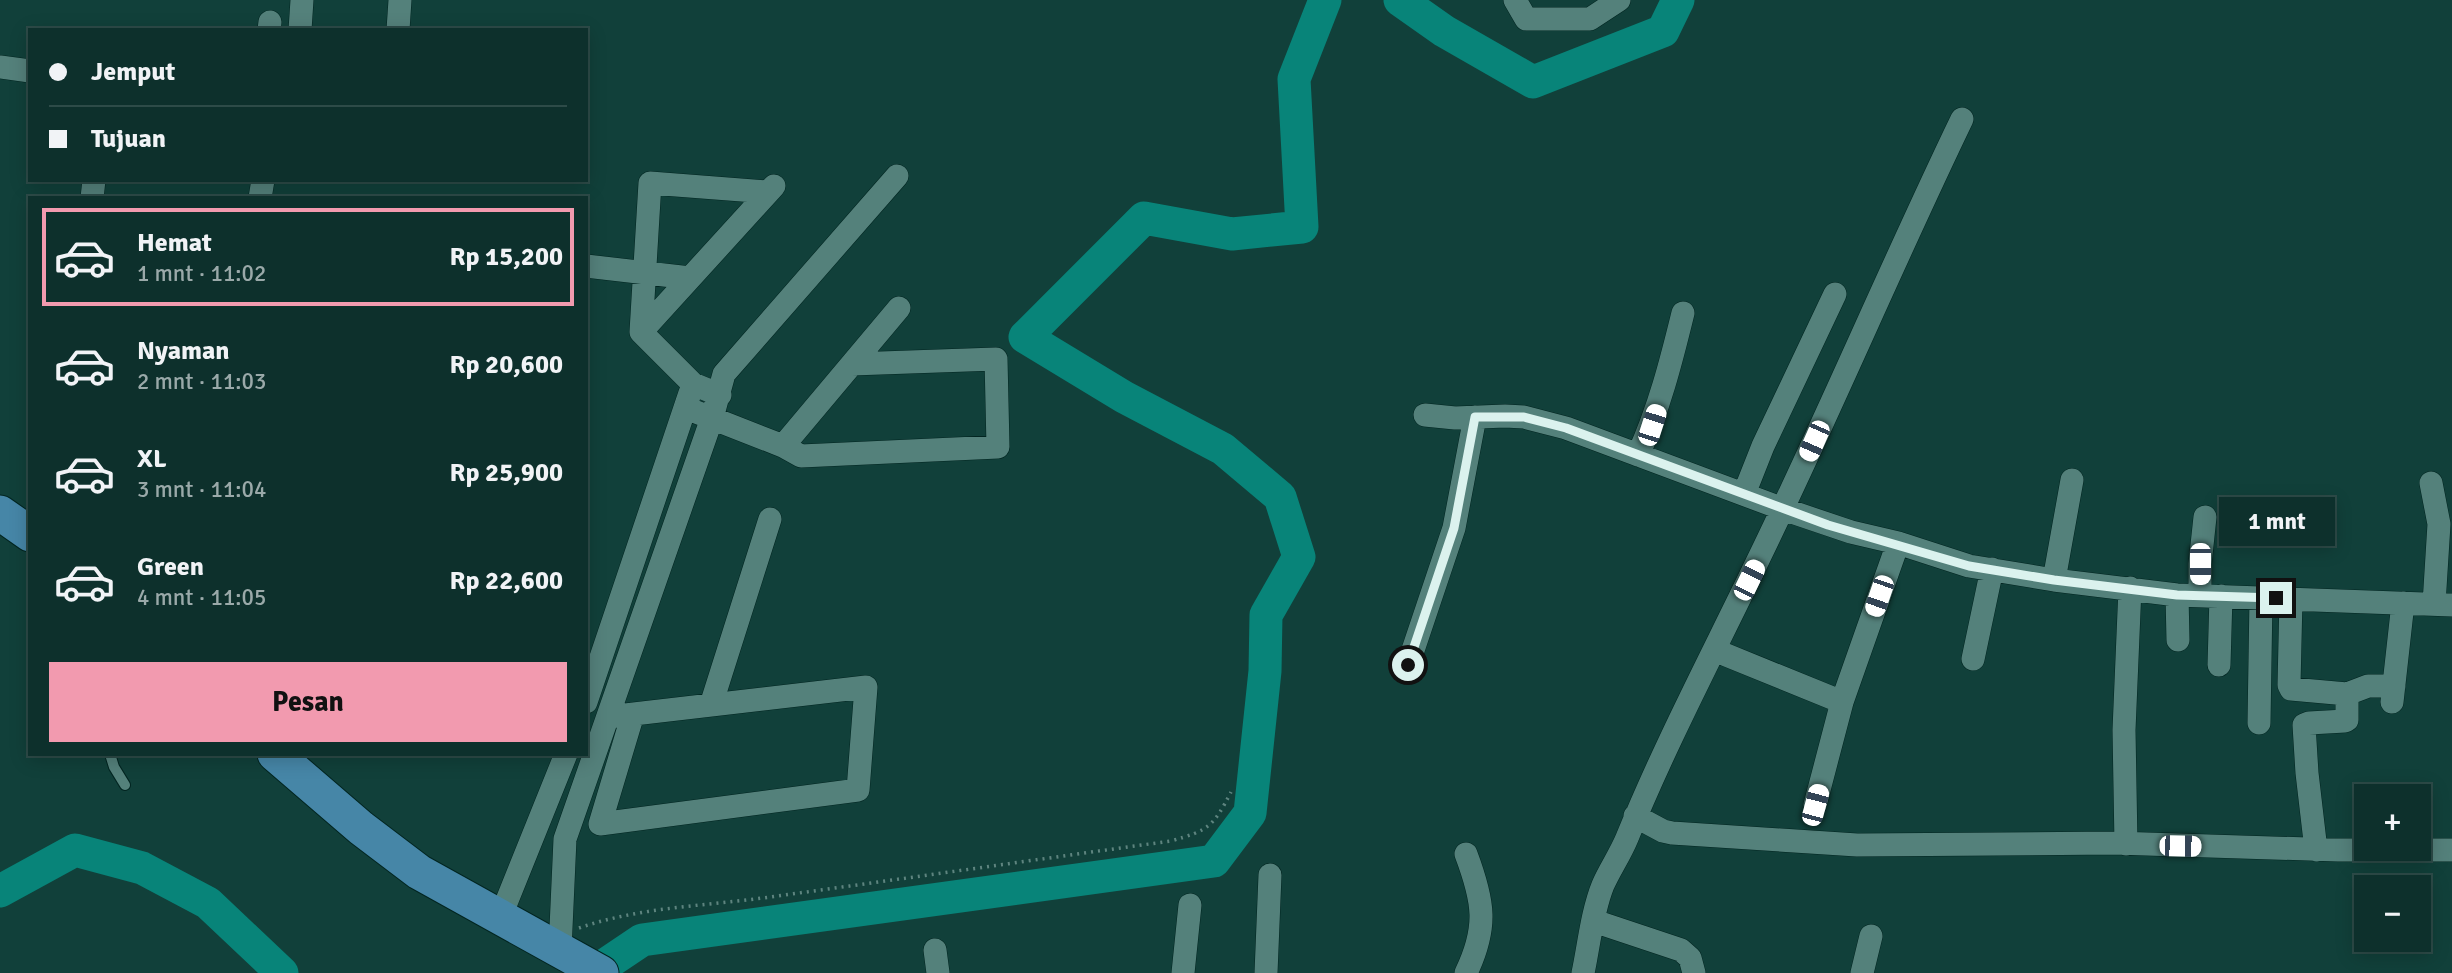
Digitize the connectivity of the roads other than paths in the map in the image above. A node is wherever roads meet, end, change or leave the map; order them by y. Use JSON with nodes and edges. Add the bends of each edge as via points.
{"nodes":[{"id":1,"x":302,"y":0,"type":"edge"},
{"id":2,"x":400,"y":0,"type":"edge"},
{"id":3,"x":1515,"y":0,"type":"edge"},
{"id":4,"x":1619,"y":0,"type":"edge"},
{"id":5,"x":300,"y":28,"type":"edge"},
{"id":6,"x":398,"y":28,"type":"edge"},
{"id":7,"x":0,"y":67,"type":"edge"},
{"id":8,"x":28,"y":71,"type":"edge"},
{"id":9,"x":1962,"y":119,"type":"dead end"},
{"id":10,"x":897,"y":176,"type":"dead end"},
{"id":11,"x":588,"y":266,"type":"edge"},
{"id":12,"x":644,"y":274,"type":"junction"},
{"id":13,"x":691,"y":278,"type":"junction"},
{"id":14,"x":1835,"y":294,"type":"dead end"},
{"id":15,"x":899,"y":308,"type":"dead end"},
{"id":16,"x":1683,"y":313,"type":"dead end"},
{"id":17,"x":641,"y":332,"type":"junction"},
{"id":18,"x":852,"y":364,"type":"junction"},
{"id":19,"x":693,"y":384,"type":"junction"},
{"id":20,"x":720,"y":395,"type":"junction"},
{"id":21,"x":686,"y":408,"type":"junction"},
{"id":22,"x":1425,"y":415,"type":"dead end"},
{"id":23,"x":1475,"y":417,"type":"junction"},
{"id":24,"x":712,"y":418,"type":"junction"},
{"id":25,"x":783,"y":446,"type":"junction"},
{"id":26,"x":1637,"y":455,"type":"junction"},
{"id":27,"x":2072,"y":480,"type":"dead end"},
{"id":28,"x":662,"y":483,"type":"junction"},
{"id":29,"x":2431,"y":483,"type":"dead end"},
{"id":30,"x":687,"y":491,"type":"junction"},
{"id":31,"x":1744,"y":494,"type":"junction"},
{"id":32,"x":1783,"y":509,"type":"junction"},
{"id":33,"x":0,"y":513,"type":"edge"},
{"id":34,"x":2205,"y":517,"type":"dead end"},
{"id":35,"x":770,"y":519,"type":"dead end"},
{"id":36,"x":28,"y":533,"type":"edge"},
{"id":37,"x":1898,"y":543,"type":"junction"},
{"id":38,"x":1992,"y":569,"type":"junction"},
{"id":39,"x":2054,"y":580,"type":"junction"},
{"id":40,"x":2130,"y":588,"type":"junction"},
{"id":41,"x":2199,"y":595,"type":"junction"},
{"id":42,"x":2261,"y":598,"type":"junction"},
{"id":43,"x":2291,"y":598,"type":"junction"},
{"id":44,"x":2403,"y":603,"type":"junction"},
{"id":45,"x":2443,"y":604,"type":"edge"},
{"id":46,"x":618,"y":612,"type":"junction"},
{"id":47,"x":642,"y":621,"type":"junction"},
{"id":48,"x":2178,"y":640,"type":"dead end"},
{"id":49,"x":1714,"y":650,"type":"junction"},
{"id":50,"x":1973,"y":659,"type":"dead end"},
{"id":51,"x":1408,"y":665,"type":"dead end"},
{"id":52,"x":2219,"y":665,"type":"dead end"},
{"id":53,"x":2347,"y":694,"type":"junction"},
{"id":54,"x":588,"y":696,"type":"edge"},
{"id":55,"x":1842,"y":702,"type":"junction"},
{"id":56,"x":711,"y":705,"type":"junction"},
{"id":57,"x":634,"y":714,"type":"junction"},
{"id":58,"x":608,"y":717,"type":"junction"},
{"id":59,"x":2259,"y":723,"type":"dead end"},
{"id":60,"x":593,"y":736,"type":"edge"},
{"id":61,"x":588,"y":754,"type":"edge"},
{"id":62,"x":111,"y":756,"type":"edge"},
{"id":63,"x":277,"y":756,"type":"edge"},
{"id":64,"x":565,"y":756,"type":"edge"},
{"id":65,"x":588,"y":756,"type":"edge"},
{"id":66,"x":125,"y":785,"type":"dead end"},
{"id":67,"x":1815,"y":805,"type":"dead end"},
{"id":68,"x":1635,"y":816,"type":"junction"},
{"id":69,"x":536,"y":829,"type":"junction"},
{"id":70,"x":565,"y":839,"type":"junction"},
{"id":71,"x":2126,"y":844,"type":"junction"},
{"id":72,"x":2316,"y":850,"type":"junction"},
{"id":73,"x":2452,"y":850,"type":"edge"},
{"id":74,"x":1466,"y":854,"type":"dead end"},
{"id":75,"x":1270,"y":875,"type":"dead end"},
{"id":76,"x":1190,"y":905,"type":"dead end"},
{"id":77,"x":500,"y":918,"type":"junction"},
{"id":78,"x":1594,"y":921,"type":"junction"},
{"id":79,"x":1871,"y":936,"type":"dead end"},
{"id":80,"x":557,"y":948,"type":"junction"},
{"id":81,"x":601,"y":973,"type":"edge"},
{"id":82,"x":1182,"y":973,"type":"edge"},
{"id":83,"x":1266,"y":973,"type":"edge"},
{"id":84,"x":1466,"y":973,"type":"edge"},
{"id":85,"x":1583,"y":973,"type":"edge"},
{"id":86,"x":1694,"y":973,"type":"edge"},
{"id":87,"x":1862,"y":973,"type":"edge"}],
"edges":[{"from":1,"to":5,"type":"street"},
{"from":2,"to":6,"type":"street"},
{"from":3,"to":4,"type":"street","via":[[1526,19],[1590,19]]},
{"from":7,"to":8,"type":"street"},
{"from":9,"to":32,"type":"street"},
{"from":10,"to":20,"type":"street","via":[[724,374]]},
{"from":11,"to":12,"type":"street"},
{"from":12,"to":13,"type":"street"},
{"from":12,"to":13,"type":"street","via":[[650,183],[771,189]]},
{"from":12,"to":17,"type":"street"},
{"from":13,"to":17,"type":"street"},
{"from":14,"to":31,"type":"street"},
{"from":15,"to":18,"type":"street"},
{"from":16,"to":26,"type":"street","via":[[1666,382]]},
{"from":17,"to":19,"type":"street"},
{"from":18,"to":25,"type":"street"},
{"from":18,"to":25,"type":"street","via":[[996,359],[998,447],[801,456]]},
{"from":19,"to":20,"type":"street"},
{"from":19,"to":21,"type":"street"},
{"from":20,"to":24,"type":"street"},
{"from":21,"to":24,"type":"street"},
{"from":21,"to":28,"type":"street"},
{"from":22,"to":23,"type":"street"},
{"from":23,"to":26,"type":"street","via":[[1524,417]]},
{"from":23,"to":51,"type":"street","via":[[1454,528]]},
{"from":24,"to":25,"type":"street"},
{"from":24,"to":30,"type":"street"},
{"from":26,"to":31,"type":"street"},
{"from":27,"to":39,"type":"street"},
{"from":28,"to":30,"type":"street"},
{"from":28,"to":46,"type":"street"},
{"from":29,"to":45,"type":"street","via":[[2439,513]]},
{"from":30,"to":47,"type":"street"},
{"from":31,"to":32,"type":"street"},
{"from":32,"to":37,"type":"street"},
{"from":32,"to":49,"type":"street"},
{"from":33,"to":36,"type":"main road"},
{"from":34,"to":41,"type":"street"},
{"from":35,"to":56,"type":"street"},
{"from":37,"to":38,"type":"street"},
{"from":37,"to":55,"type":"street"},
{"from":38,"to":39,"type":"street"},
{"from":38,"to":50,"type":"street"},
{"from":39,"to":40,"type":"street"},
{"from":40,"to":41,"type":"street"},
{"from":40,"to":71,"type":"street","via":[[2124,730]]},
{"from":41,"to":42,"type":"street"},
{"from":41,"to":48,"type":"street"},
{"from":41,"to":52,"type":"street"},
{"from":42,"to":43,"type":"street"},
{"from":42,"to":59,"type":"street"},
{"from":43,"to":44,"type":"street"},
{"from":43,"to":53,"type":"street","via":[[2289,687]]},
{"from":44,"to":45,"type":"street"},
{"from":44,"to":53,"type":"street","via":[[2393,694],[2368,686]]},
{"from":46,"to":47,"type":"street"},
{"from":46,"to":54,"type":"street"},
{"from":47,"to":58,"type":"street"},
{"from":49,"to":55,"type":"street"},
{"from":49,"to":68,"type":"street"},
{"from":53,"to":72,"type":"street","via":[[2347,720],[2304,725]]},
{"from":55,"to":67,"type":"street"},
{"from":56,"to":57,"type":"street"},
{"from":56,"to":57,"type":"street","via":[[866,687],[858,790],[600,824]]},
{"from":57,"to":58,"type":"street"},
{"from":58,"to":60,"type":"street"},
{"from":60,"to":61,"type":"street"},
{"from":62,"to":66,"type":"lane"},
{"from":63,"to":77,"type":"main road","via":[[388,850]]},
{"from":64,"to":69,"type":"street"},
{"from":65,"to":70,"type":"street"},
{"from":68,"to":71,"type":"street","via":[[1672,833],[1857,845]]},
{"from":68,"to":78,"type":"street","via":[[1603,885]]},
{"from":69,"to":70,"type":"street"},
{"from":69,"to":77,"type":"street"},
{"from":70,"to":80,"type":"street"},
{"from":71,"to":72,"type":"street"},
{"from":72,"to":73,"type":"street"},
{"from":74,"to":84,"type":"street","via":[[1482,929]]},
{"from":75,"to":83,"type":"street"},
{"from":76,"to":82,"type":"street"},
{"from":77,"to":80,"type":"main road"},
{"from":78,"to":85,"type":"street"},
{"from":78,"to":86,"type":"street","via":[[1681,950],[1690,958]]},
{"from":79,"to":87,"type":"street"},
{"from":80,"to":81,"type":"main road"}]}
